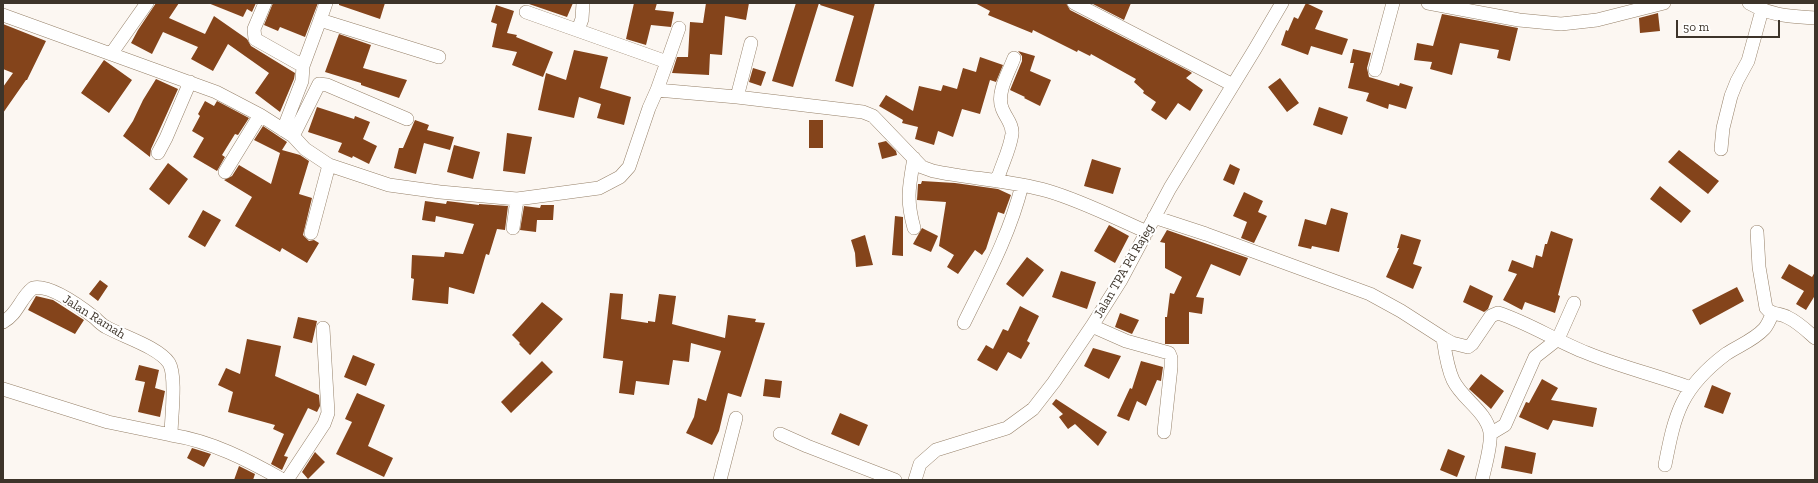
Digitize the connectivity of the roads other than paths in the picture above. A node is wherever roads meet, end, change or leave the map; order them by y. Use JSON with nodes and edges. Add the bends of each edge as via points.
{"nodes":[{"id":1,"x":147,"y":3,"type":"edge"},
{"id":2,"x":265,"y":3,"type":"edge"},
{"id":3,"x":326,"y":3,"type":"edge"},
{"id":4,"x":584,"y":3,"type":"edge"},
{"id":5,"x":1074,"y":3,"type":"edge"},
{"id":6,"x":1282,"y":3,"type":"edge"},
{"id":7,"x":1393,"y":3,"type":"edge"},
{"id":8,"x":1428,"y":3,"type":"edge"},
{"id":9,"x":1664,"y":3,"type":"edge"},
{"id":10,"x":1749,"y":3,"type":"edge"},
{"id":11,"x":1453,"y":5,"type":"edge"},
{"id":12,"x":1762,"y":10,"type":"junction"},
{"id":13,"x":526,"y":12,"type":"dead end"},
{"id":14,"x":3,"y":15,"type":"edge"},
{"id":15,"x":1815,"y":18,"type":"edge"},
{"id":16,"x":320,"y":20,"type":"junction"},
{"id":17,"x":679,"y":28,"type":"dead end"},
{"id":18,"x":578,"y":30,"type":"junction"},
{"id":19,"x":751,"y":42,"type":"dead end"},
{"id":20,"x":111,"y":54,"type":"junction"},
{"id":21,"x":439,"y":57,"type":"dead end"},
{"id":22,"x":1014,"y":58,"type":"dead end"},
{"id":23,"x":667,"y":62,"type":"junction"},
{"id":24,"x":303,"y":66,"type":"junction"},
{"id":25,"x":1375,"y":70,"type":"dead end"},
{"id":26,"x":190,"y":82,"type":"junction"},
{"id":27,"x":1233,"y":85,"type":"junction"},
{"id":28,"x":657,"y":90,"type":"junction"},
{"id":29,"x":737,"y":96,"type":"junction"},
{"id":30,"x":260,"y":115,"type":"junction"},
{"id":31,"x":407,"y":119,"type":"dead end"},
{"id":32,"x":288,"y":133,"type":"junction"},
{"id":33,"x":1721,"y":149,"type":"dead end"},
{"id":34,"x":158,"y":153,"type":"dead end"},
{"id":35,"x":914,"y":158,"type":"junction"},
{"id":36,"x":329,"y":166,"type":"junction"},
{"id":37,"x":225,"y":172,"type":"dead end"},
{"id":38,"x":997,"y":181,"type":"junction"},
{"id":39,"x":1022,"y":185,"type":"junction"},
{"id":40,"x":517,"y":199,"type":"junction"},
{"id":41,"x":1154,"y":217,"type":"junction"},
{"id":42,"x":513,"y":228,"type":"dead end"},
{"id":43,"x":914,"y":228,"type":"dead end"},
{"id":44,"x":1148,"y":232,"type":"junction"},
{"id":45,"x":1757,"y":232,"type":"dead end"},
{"id":46,"x":311,"y":233,"type":"dead end"},
{"id":47,"x":1574,"y":303,"type":"dead end"},
{"id":48,"x":1773,"y":313,"type":"junction"},
{"id":49,"x":3,"y":322,"type":"edge"},
{"id":50,"x":964,"y":323,"type":"dead end"},
{"id":51,"x":1092,"y":326,"type":"junction"},
{"id":52,"x":323,"y":328,"type":"dead end"},
{"id":53,"x":1443,"y":338,"type":"junction"},
{"id":54,"x":1815,"y":338,"type":"edge"},
{"id":55,"x":1558,"y":339,"type":"junction"},
{"id":56,"x":1691,"y":388,"type":"junction"},
{"id":57,"x":3,"y":389,"type":"edge"},
{"id":58,"x":736,"y":418,"type":"dead end"},
{"id":59,"x":1164,"y":432,"type":"dead end"},
{"id":60,"x":780,"y":434,"type":"dead end"},
{"id":61,"x":1490,"y":434,"type":"junction"},
{"id":62,"x":171,"y":436,"type":"junction"},
{"id":63,"x":1665,"y":466,"type":"dead end"},
{"id":64,"x":283,"y":480,"type":"edge"},
{"id":65,"x":287,"y":480,"type":"edge"},
{"id":66,"x":720,"y":480,"type":"edge"},
{"id":67,"x":896,"y":480,"type":"edge"},
{"id":68,"x":915,"y":480,"type":"edge"},
{"id":69,"x":1482,"y":480,"type":"edge"}],
"edges":[{"from":1,"to":20,"type":"street"},
{"from":2,"to":24,"type":"street","via":[[254,29],[255,39]]},
{"from":3,"to":16,"type":"street"},
{"from":4,"to":18,"type":"street"},
{"from":5,"to":27,"type":"street"},
{"from":6,"to":27,"type":"street","name":"Jalan TPA Pd Rajeg"},
{"from":7,"to":25,"type":"street"},
{"from":8,"to":11,"type":"street"},
{"from":9,"to":11,"type":"street","via":[[1597,20],[1561,24],[1519,20]]},
{"from":10,"to":12,"type":"street"},
{"from":12,"to":15,"type":"street","via":[[1780,16]]},
{"from":12,"to":33,"type":"street","via":[[1748,61],[1731,96]]},
{"from":13,"to":18,"type":"street"},
{"from":14,"to":20,"type":"street"},
{"from":16,"to":21,"type":"street"},
{"from":16,"to":24,"type":"street"},
{"from":17,"to":23,"type":"street"},
{"from":18,"to":23,"type":"street"},
{"from":19,"to":29,"type":"street"},
{"from":20,"to":26,"type":"street"},
{"from":22,"to":38,"type":"street","via":[[1001,100],[1012,135]]},
{"from":23,"to":28,"type":"street"},
{"from":24,"to":32,"type":"street","via":[[302,81]]},
{"from":26,"to":30,"type":"street","via":[[216,92]]},
{"from":26,"to":34,"type":"street"},
{"from":27,"to":41,"type":"street","name":"Jalan TPA Pd Rajeg"},
{"from":28,"to":29,"type":"street"},
{"from":28,"to":40,"type":"street","via":[[630,167],[620,178],[599,188]]},
{"from":29,"to":35,"type":"street","via":[[863,112],[873,116]]},
{"from":30,"to":32,"type":"street"},
{"from":30,"to":37,"type":"street"},
{"from":31,"to":32,"type":"street","via":[[327,85],[319,84]]},
{"from":32,"to":36,"type":"street"},
{"from":35,"to":38,"type":"street","via":[[922,166],[933,171]]},
{"from":35,"to":43,"type":"street","via":[[908,192]]},
{"from":36,"to":40,"type":"street","via":[[388,185]]},
{"from":36,"to":46,"type":"street"},
{"from":38,"to":39,"type":"street"},
{"from":39,"to":44,"type":"street","via":[[1070,198]]},
{"from":39,"to":50,"type":"street","via":[[1001,246]]},
{"from":40,"to":42,"type":"street"},
{"from":41,"to":44,"type":"street","name":"Jalan TPA Pd Rajeg"},
{"from":41,"to":53,"type":"street","via":[[1370,294],[1401,310]]},
{"from":44,"to":51,"type":"street","name":"Jalan TPA Pd Rajeg"},
{"from":45,"to":48,"type":"street","via":[[1765,302],[1768,311]]},
{"from":47,"to":55,"type":"street"},
{"from":48,"to":54,"type":"street","via":[[1787,317]]},
{"from":48,"to":56,"type":"street","via":[[1762,331],[1702,373]]},
{"from":49,"to":62,"type":"street","name":"Jalan Ramah","via":[[16,313],[29,291],[40,287],[76,304],[104,326],[162,356],[173,374]]},
{"from":51,"to":59,"type":"street","via":[[1126,341],[1169,353],[1171,367]]},
{"from":51,"to":68,"type":"street","name":"Jalan TPA Pd Rajeg","via":[[1033,410],[1007,428],[936,450],[920,464]]},
{"from":52,"to":65,"type":"street","via":[[328,413],[324,424]]},
{"from":53,"to":55,"type":"street","via":[[1468,347],[1491,316],[1498,312]]},
{"from":53,"to":61,"type":"street","via":[[1452,380],[1485,419]]},
{"from":55,"to":56,"type":"street","via":[[1602,360]]},
{"from":55,"to":61,"type":"street","via":[[1535,358],[1508,421],[1505,426]]},
{"from":56,"to":63,"type":"street","via":[[1677,411]]},
{"from":57,"to":62,"type":"street","via":[[108,422]]},
{"from":58,"to":66,"type":"street"},
{"from":60,"to":67,"type":"street"},
{"from":61,"to":69,"type":"street"},
{"from":62,"to":64,"type":"street","via":[[203,442],[252,462]]}]}
